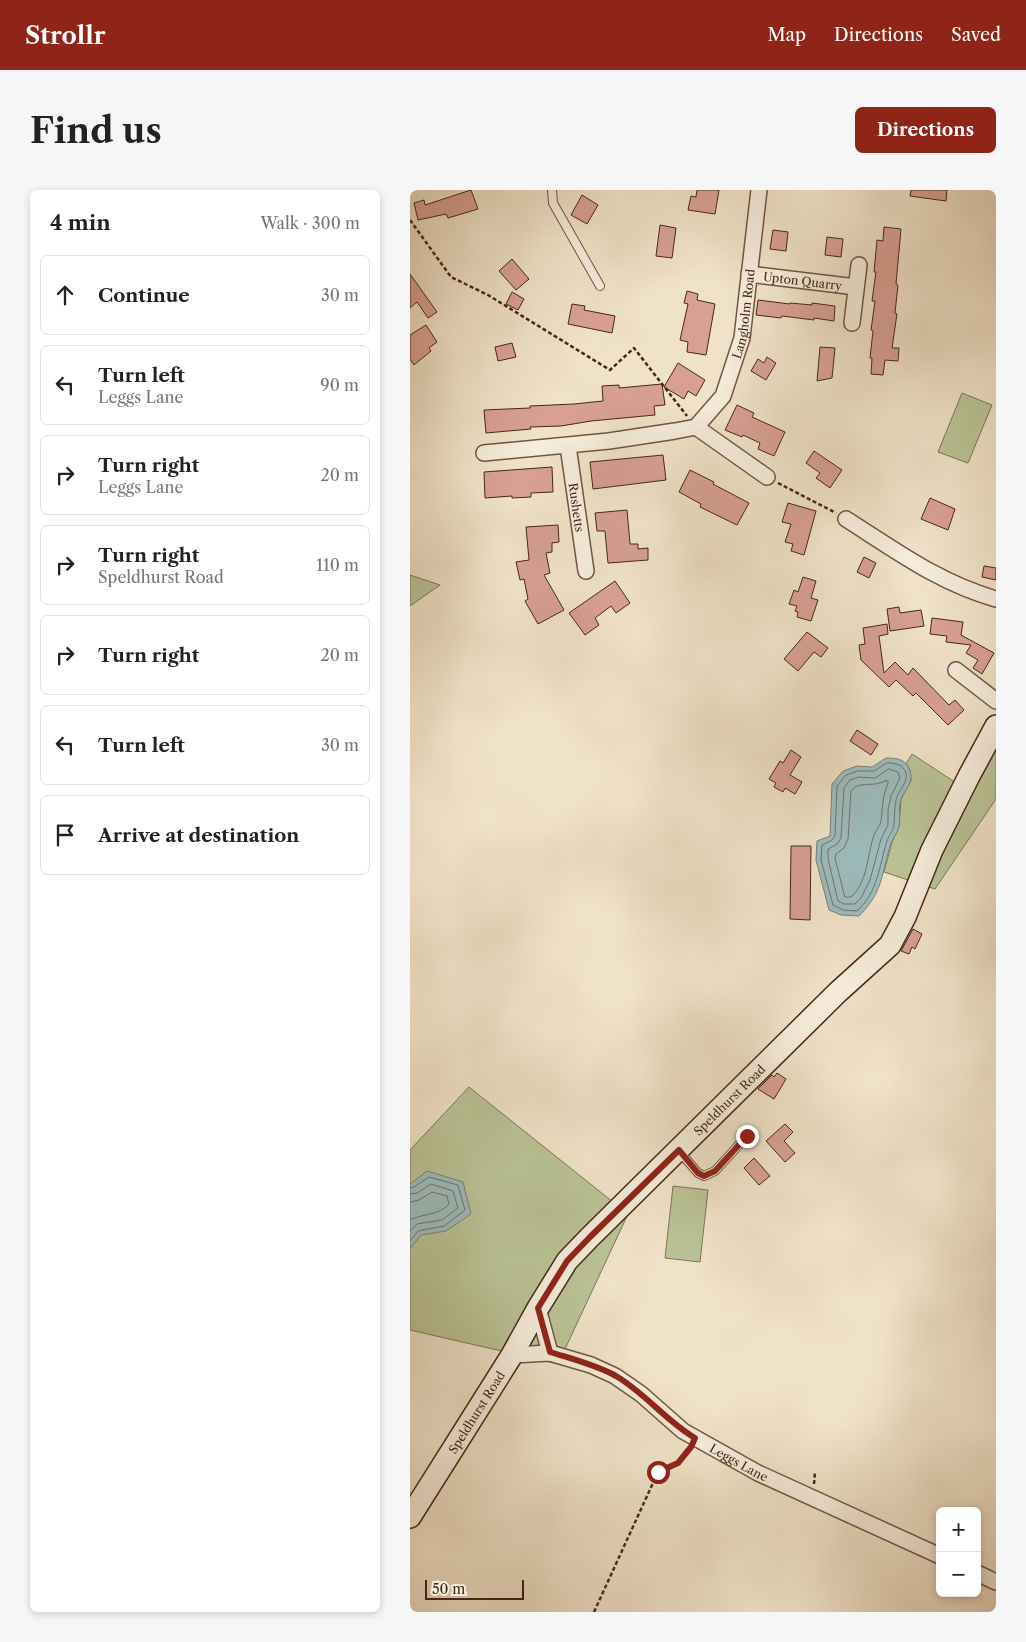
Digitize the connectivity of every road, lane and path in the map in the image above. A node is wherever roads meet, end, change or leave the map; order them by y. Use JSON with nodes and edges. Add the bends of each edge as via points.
{"nodes":[{"id":1,"x":552,"y":190,"type":"edge"},
{"id":2,"x":759,"y":190,"type":"edge"},
{"id":3,"x":410,"y":220,"type":"edge"},
{"id":4,"x":859,"y":265,"type":"dead end"},
{"id":5,"x":749,"y":274,"type":"junction"},
{"id":6,"x":600,"y":286,"type":"dead end"},
{"id":7,"x":856,"y":287,"type":"junction"},
{"id":8,"x":852,"y":323,"type":"dead end"},
{"id":9,"x":696,"y":427,"type":"junction"},
{"id":10,"x":568,"y":446,"type":"junction"},
{"id":11,"x":484,"y":454,"type":"dead end"},
{"id":12,"x":767,"y":477,"type":"joint"},
{"id":13,"x":846,"y":519,"type":"joint"},
{"id":14,"x":586,"y":571,"type":"dead end"},
{"id":15,"x":996,"y":599,"type":"edge"},
{"id":16,"x":956,"y":670,"type":"dead end"},
{"id":17,"x":996,"y":700,"type":"edge"},
{"id":18,"x":996,"y":726,"type":"edge"},
{"id":19,"x":747,"y":1136,"type":"dead end"},
{"id":20,"x":679,"y":1150,"type":"junction"},
{"id":21,"x":538,"y":1308,"type":"junction"},
{"id":22,"x":550,"y":1352,"type":"junction"},
{"id":23,"x":512,"y":1356,"type":"junction"},
{"id":24,"x":695,"y":1438,"type":"junction"},
{"id":25,"x":410,"y":1517,"type":"edge"},
{"id":26,"x":936,"y":1554,"type":"edge"},
{"id":27,"x":981,"y":1575,"type":"edge"},
{"id":28,"x":996,"y":1582,"type":"edge"},
{"id":29,"x":594,"y":1612,"type":"edge"}],
"edges":[{"from":1,"to":6,"type":"lane","via":[[553,203]]},
{"from":2,"to":5,"type":"street","name":"Langholm Road"},
{"from":3,"to":9,"type":"path","via":[[451,277],[488,295],[610,370],[634,348]]},
{"from":4,"to":7,"type":"street","name":"Upton Quarry"},
{"from":5,"to":7,"type":"street","name":"Upton Quarry"},
{"from":5,"to":9,"type":"street","name":"Langholm Road","via":[[742,338],[722,396]]},
{"from":7,"to":8,"type":"street","name":"Upton Quarry"},
{"from":9,"to":10,"type":"street"},
{"from":9,"to":12,"type":"street"},
{"from":10,"to":11,"type":"street"},
{"from":10,"to":14,"type":"street","name":"Rushetts"},
{"from":12,"to":13,"type":"path"},
{"from":13,"to":15,"type":"street","via":[[924,570]]},
{"from":16,"to":17,"type":"street"},
{"from":18,"to":20,"type":"street","name":"Speldhurst Road","via":[[932,850],[890,945],[838,992]]},
{"from":19,"to":20,"type":"lane","via":[[715,1171],[704,1176]]},
{"from":20,"to":21,"type":"street","name":"Speldhurst Road","via":[[567,1261]]},
{"from":21,"to":22,"type":"street"},
{"from":21,"to":23,"type":"street","name":"Speldhurst Road"},
{"from":22,"to":23,"type":"street","name":"Leggs Lane"},
{"from":22,"to":24,"type":"street","name":"Leggs Lane","via":[[615,1376]]},
{"from":23,"to":25,"type":"street","name":"Speldhurst Road"},
{"from":24,"to":26,"type":"street","name":"Leggs Lane","via":[[758,1473]]},
{"from":24,"to":29,"type":"path","via":[[678,1463],[658,1472]]},
{"from":27,"to":28,"type":"street"}]}
